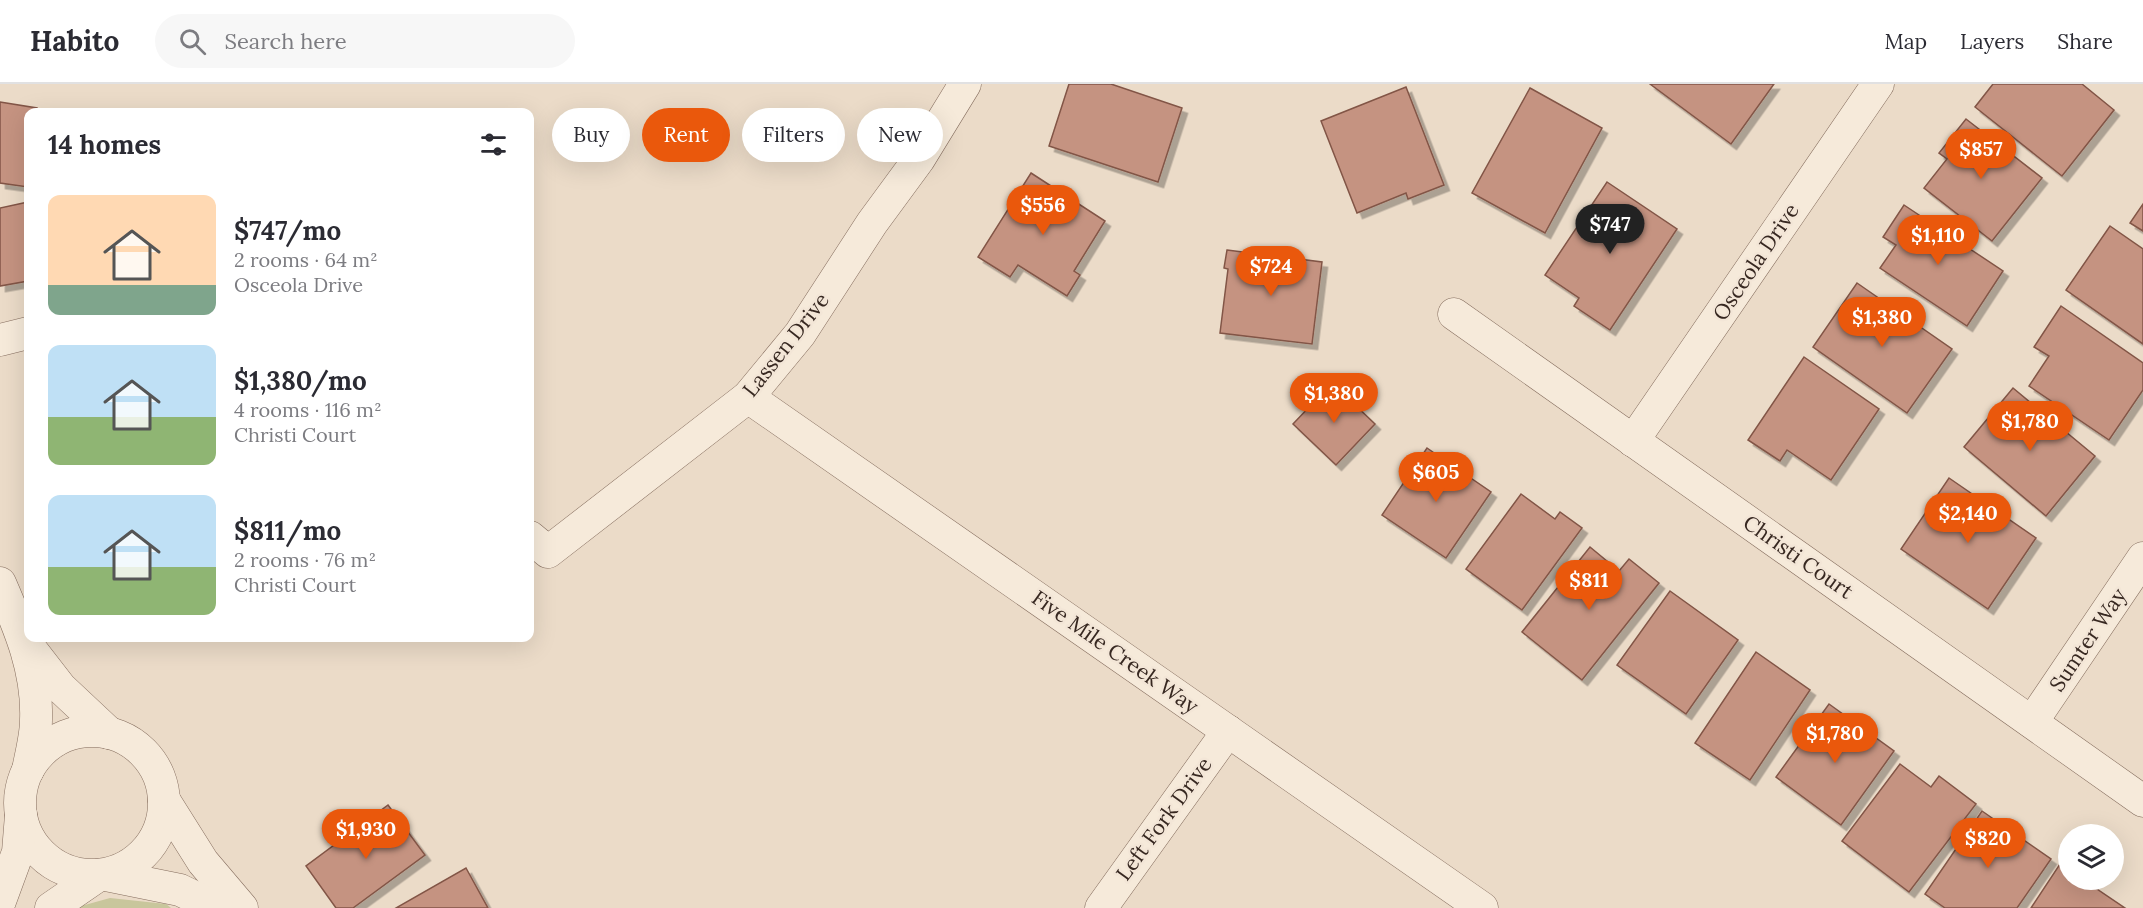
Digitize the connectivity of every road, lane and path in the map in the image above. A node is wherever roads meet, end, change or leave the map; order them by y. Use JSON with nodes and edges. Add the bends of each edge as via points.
{"nodes":[{"id":1,"x":965,"y":84,"type":"edge"},
{"id":2,"x":1878,"y":84,"type":"edge"},
{"id":3,"x":1454,"y":314,"type":"dead end"},
{"id":4,"x":24,"y":334,"type":"edge"},
{"id":5,"x":0,"y":340,"type":"edge"},
{"id":6,"x":748,"y":397,"type":"junction"},
{"id":7,"x":1633,"y":441,"type":"junction"},
{"id":8,"x":539,"y":545,"type":"edge"},
{"id":9,"x":2143,"y":558,"type":"edge"},
{"id":10,"x":0,"y":583,"type":"edge"},
{"id":11,"x":24,"y":639,"type":"edge"},
{"id":12,"x":25,"y":642,"type":"edge"},
{"id":13,"x":26,"y":642,"type":"edge"},
{"id":14,"x":2032,"y":722,"type":"junction"},
{"id":15,"x":1228,"y":731,"type":"junction"},
{"id":16,"x":109,"y":733,"type":"junction"},
{"id":17,"x":27,"y":774,"type":"junction"},
{"id":18,"x":164,"y":800,"type":"junction"},
{"id":19,"x":2143,"y":801,"type":"edge"},
{"id":20,"x":21,"y":814,"type":"junction"},
{"id":21,"x":103,"y":875,"type":"junction"},
{"id":22,"x":0,"y":901,"type":"edge"},
{"id":23,"x":51,"y":908,"type":"edge"},
{"id":24,"x":216,"y":908,"type":"edge"},
{"id":25,"x":242,"y":908,"type":"edge"},
{"id":26,"x":1101,"y":908,"type":"edge"},
{"id":27,"x":1482,"y":908,"type":"edge"}],
"edges":[{"from":1,"to":6,"type":"street","name":"Lassen Drive","via":[[800,334]]},
{"from":2,"to":7,"type":"street","name":"Osceola Drive"},
{"from":3,"to":7,"type":"street","name":"Christi Court"},
{"from":4,"to":5,"type":"street"},
{"from":6,"to":8,"type":"street","name":"Lassen Drive"},
{"from":6,"to":15,"type":"street","name":"Five Mile Creek Way"},
{"from":7,"to":14,"type":"street","name":"Christi Court"},
{"from":9,"to":14,"type":"street","name":"Sumter Way"},
{"from":10,"to":11,"type":"street"},
{"from":12,"to":17,"type":"street","via":[[36,697]]},
{"from":13,"to":16,"type":"street","via":[[49,674]]},
{"from":14,"to":19,"type":"street","name":"Christi Court"},
{"from":15,"to":26,"type":"street","name":"Left Fork Drive"},
{"from":15,"to":27,"type":"street","name":"Five Mile Creek Way"},
{"from":16,"to":17,"type":"street","via":[[82,732],[57,740],[43,750]]},
{"from":16,"to":18,"type":"street","via":[[141,749],[160,779]]},
{"from":17,"to":20,"type":"street"},
{"from":18,"to":21,"type":"street","via":[[159,831],[150,847],[138,860]]},
{"from":18,"to":25,"type":"street","via":[[203,862]]},
{"from":20,"to":21,"type":"street","via":[[33,844],[57,866],[73,873]]},
{"from":20,"to":22,"type":"street","via":[[18,852]]},
{"from":21,"to":23,"type":"street"},
{"from":21,"to":24,"type":"street","via":[[180,890]]}]}
